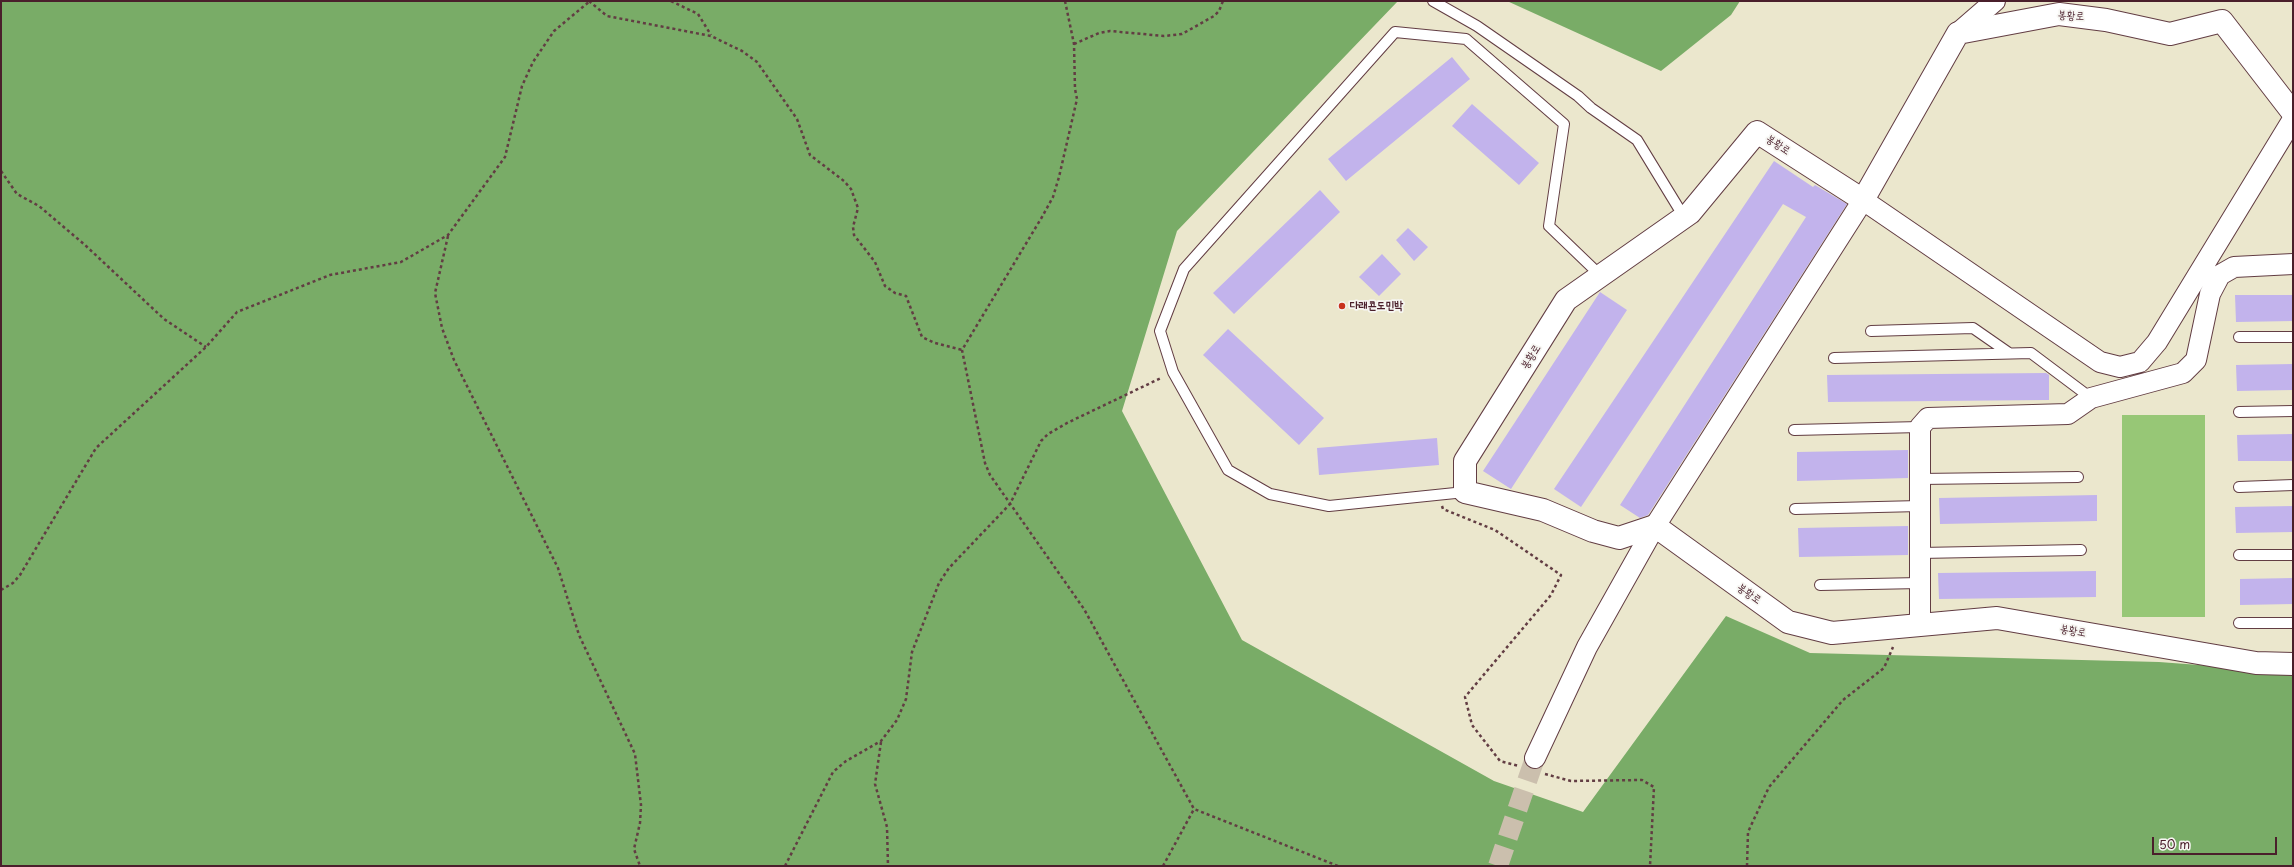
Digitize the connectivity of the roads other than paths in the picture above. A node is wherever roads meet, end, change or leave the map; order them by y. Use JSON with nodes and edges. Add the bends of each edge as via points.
{"nodes":[{"id":1,"x":1433,"y":1,"type":"edge"},
{"id":2,"x":1995,"y":1,"type":"edge"},
{"id":3,"x":1958,"y":33,"type":"junction"},
{"id":4,"x":2293,"y":113,"type":"edge"},
{"id":5,"x":2293,"y":120,"type":"edge"},
{"id":6,"x":1863,"y":200,"type":"junction"},
{"id":7,"x":1684,"y":217,"type":"junction"},
{"id":8,"x":2293,"y":264,"type":"edge"},
{"id":9,"x":1601,"y":276,"type":"junction"},
{"id":10,"x":1872,"y":331,"type":"dead end"},
{"id":11,"x":2239,"y":337,"type":"dead end"},
{"id":12,"x":2293,"y":337,"type":"edge"},
{"id":13,"x":2009,"y":353,"type":"junction"},
{"id":14,"x":1834,"y":358,"type":"dead end"},
{"id":15,"x":2091,"y":398,"type":"junction"},
{"id":16,"x":2293,"y":411,"type":"edge"},
{"id":17,"x":2239,"y":412,"type":"dead end"},
{"id":18,"x":1920,"y":427,"type":"junction"},
{"id":19,"x":1794,"y":430,"type":"dead end"},
{"id":20,"x":2078,"y":477,"type":"dead end"},
{"id":21,"x":1920,"y":479,"type":"junction"},
{"id":22,"x":2293,"y":486,"type":"edge"},
{"id":23,"x":2239,"y":487,"type":"dead end"},
{"id":24,"x":1465,"y":492,"type":"junction"},
{"id":25,"x":1920,"y":506,"type":"junction"},
{"id":26,"x":1795,"y":509,"type":"dead end"},
{"id":27,"x":1654,"y":526,"type":"junction"},
{"id":28,"x":2081,"y":550,"type":"dead end"},
{"id":29,"x":1920,"y":553,"type":"junction"},
{"id":30,"x":2239,"y":555,"type":"dead end"},
{"id":31,"x":2293,"y":555,"type":"edge"},
{"id":32,"x":1920,"y":583,"type":"junction"},
{"id":33,"x":1820,"y":585,"type":"dead end"},
{"id":34,"x":2239,"y":623,"type":"dead end"},
{"id":35,"x":2293,"y":623,"type":"edge"},
{"id":36,"x":1920,"y":624,"type":"junction"},
{"id":37,"x":2293,"y":664,"type":"edge"},
{"id":38,"x":1533,"y":766,"type":"tunnel mouth"}],
"edges":[{"from":1,"to":7,"type":"lane","via":[[1477,26],[1637,140]]},
{"from":2,"to":3,"type":"street"},
{"from":3,"to":4,"type":"street","name":"봉황로","via":[[2059,14],[2106,20],[2170,34],[2222,21]]},
{"from":3,"to":6,"type":"street"},
{"from":5,"to":6,"type":"street","via":[[2157,342],[2140,362],[2120,367],[2100,362]]},
{"from":6,"to":7,"type":"street","name":"봉황로","via":[[1757,132]]},
{"from":6,"to":27,"type":"street"},
{"from":7,"to":9,"type":"street","name":"봉황로"},
{"from":8,"to":15,"type":"street","via":[[2234,267],[2220,275],[2210,294],[2196,360],[2183,373]]},
{"from":9,"to":24,"type":"street","name":"봉황로","via":[[1566,300],[1465,461]]},
{"from":9,"to":24,"type":"lane","via":[[1549,226],[1564,124],[1466,39],[1395,32],[1184,269],[1160,331],[1173,372],[1228,470],[1270,494],[1329,506]]},
{"from":10,"to":13,"type":"lane","via":[[1974,328]]},
{"from":11,"to":12,"type":"lane"},
{"from":13,"to":14,"type":"lane"},
{"from":13,"to":15,"type":"lane","via":[[2031,353]]},
{"from":15,"to":18,"type":"street","via":[[2068,414],[1928,418]]},
{"from":16,"to":17,"type":"lane"},
{"from":18,"to":19,"type":"lane"},
{"from":18,"to":21,"type":"street"},
{"from":20,"to":21,"type":"lane"},
{"from":21,"to":25,"type":"street"},
{"from":22,"to":23,"type":"lane"},
{"from":24,"to":27,"type":"street","via":[[1543,510],[1593,531],[1619,538]]},
{"from":25,"to":26,"type":"lane"},
{"from":25,"to":29,"type":"street"},
{"from":27,"to":36,"type":"street","name":"봉황로","via":[[1788,622],[1832,633]]},
{"from":27,"to":38,"type":"street","via":[[1587,647]]},
{"from":28,"to":29,"type":"lane"},
{"from":29,"to":32,"type":"street"},
{"from":30,"to":31,"type":"lane"},
{"from":32,"to":33,"type":"lane"},
{"from":32,"to":36,"type":"street"},
{"from":34,"to":35,"type":"lane"},
{"from":36,"to":37,"type":"street","name":"봉황로","via":[[1997,618],[2256,663]]}]}
